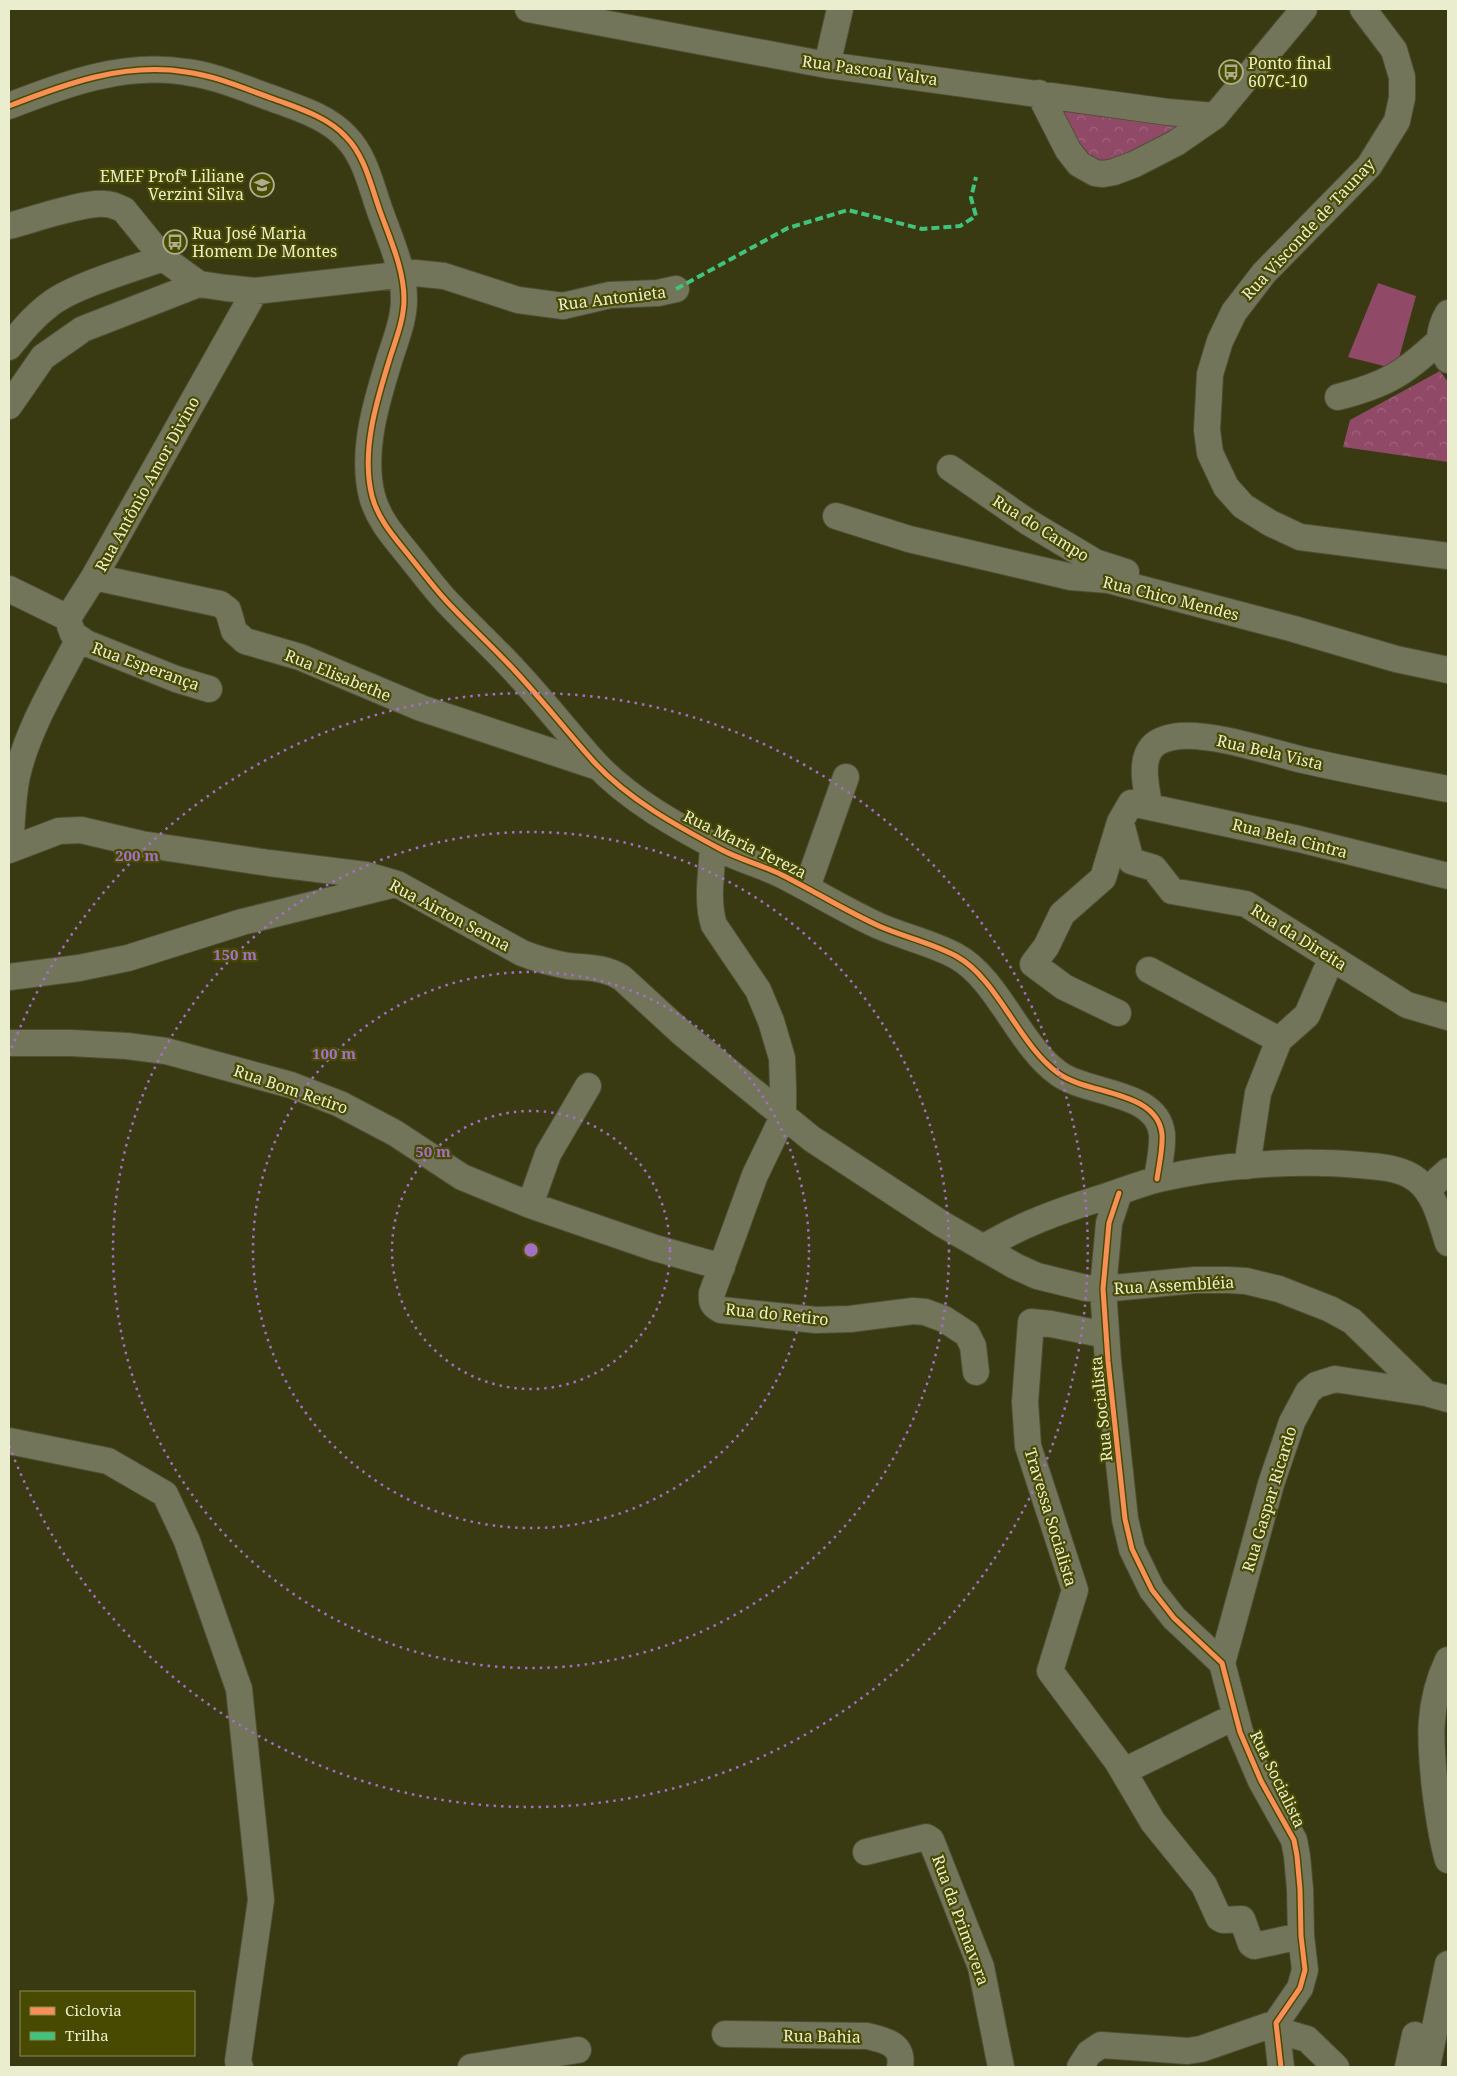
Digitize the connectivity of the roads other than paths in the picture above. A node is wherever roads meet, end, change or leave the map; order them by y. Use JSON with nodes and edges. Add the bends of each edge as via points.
{"nodes":[{"id":1,"x":528,"y":9,"type":"edge"},
{"id":2,"x":840,"y":9,"type":"edge"},
{"id":3,"x":1304,"y":9,"type":"edge"},
{"id":4,"x":1363,"y":9,"type":"edge"},
{"id":5,"x":827,"y":65,"type":"junction"},
{"id":6,"x":1038,"y":93,"type":"junction"},
{"id":7,"x":9,"y":106,"type":"edge"},
{"id":8,"x":1215,"y":116,"type":"junction"},
{"id":9,"x":9,"y":226,"type":"edge"},
{"id":10,"x":163,"y":258,"type":"junction"},
{"id":11,"x":401,"y":274,"type":"junction"},
{"id":12,"x":199,"y":284,"type":"junction"},
{"id":13,"x":676,"y":289,"type":"dead end"},
{"id":14,"x":255,"y":291,"type":"junction"},
{"id":15,"x":1448,"y":313,"type":"edge"},
{"id":16,"x":9,"y":347,"type":"edge"},
{"id":17,"x":1444,"y":351,"type":"edge"},
{"id":18,"x":1338,"y":397,"type":"dead end"},
{"id":19,"x":9,"y":406,"type":"edge"},
{"id":20,"x":950,"y":468,"type":"dead end"},
{"id":21,"x":836,"y":516,"type":"dead end"},
{"id":22,"x":1448,"y":556,"type":"edge"},
{"id":23,"x":94,"y":577,"type":"junction"},
{"id":24,"x":9,"y":589,"type":"edge"},
{"id":25,"x":1191,"y":602,"type":"junction"},
{"id":26,"x":73,"y":629,"type":"junction"},
{"id":27,"x":1448,"y":670,"type":"edge"},
{"id":28,"x":209,"y":689,"type":"dead end"},
{"id":29,"x":598,"y":767,"type":"junction"},
{"id":30,"x":846,"y":777,"type":"dead end"},
{"id":31,"x":1448,"y":789,"type":"edge"},
{"id":32,"x":1134,"y":811,"type":"junction"},
{"id":33,"x":713,"y":844,"type":"junction"},
{"id":34,"x":10,"y":849,"type":"edge"},
{"id":35,"x":1448,"y":876,"type":"edge"},
{"id":36,"x":397,"y":884,"type":"junction"},
{"id":37,"x":806,"y":887,"type":"junction"},
{"id":38,"x":1332,"y":959,"type":"junction"},
{"id":39,"x":1149,"y":970,"type":"dead end"},
{"id":40,"x":9,"y":977,"type":"edge"},
{"id":41,"x":1118,"y":1013,"type":"dead end"},
{"id":42,"x":1448,"y":1017,"type":"edge"},
{"id":43,"x":1279,"y":1040,"type":"junction"},
{"id":44,"x":9,"y":1043,"type":"edge"},
{"id":45,"x":588,"y":1086,"type":"dead end"},
{"id":46,"x":783,"y":1117,"type":"junction"},
{"id":47,"x":1247,"y":1166,"type":"junction"},
{"id":48,"x":1448,"y":1171,"type":"edge"},
{"id":49,"x":1157,"y":1179,"type":"junction"},
{"id":50,"x":1427,"y":1190,"type":"junction"},
{"id":51,"x":1119,"y":1193,"type":"junction"},
{"id":52,"x":530,"y":1205,"type":"junction"},
{"id":53,"x":1448,"y":1243,"type":"edge"},
{"id":54,"x":983,"y":1248,"type":"junction"},
{"id":55,"x":722,"y":1267,"type":"junction"},
{"id":56,"x":1103,"y":1289,"type":"junction"},
{"id":57,"x":1106,"y":1335,"type":"junction"},
{"id":58,"x":976,"y":1372,"type":"dead end"},
{"id":59,"x":1437,"y":1396,"type":"edge"},
{"id":60,"x":9,"y":1441,"type":"edge"},
{"id":61,"x":1448,"y":1660,"type":"edge"},
{"id":62,"x":1222,"y":1663,"type":"junction"},
{"id":63,"x":1236,"y":1716,"type":"junction"},
{"id":64,"x":1124,"y":1772,"type":"junction"},
{"id":65,"x":866,"y":1852,"type":"dead end"},
{"id":66,"x":1448,"y":1860,"type":"edge"},
{"id":67,"x":1301,"y":1936,"type":"junction"},
{"id":68,"x":1448,"y":1964,"type":"edge"},
{"id":69,"x":1276,"y":2026,"type":"junction"},
{"id":70,"x":724,"y":2034,"type":"dead end"},
{"id":71,"x":1414,"y":2035,"type":"dead end"},
{"id":72,"x":578,"y":2050,"type":"dead end"},
{"id":73,"x":240,"y":2067,"type":"edge"},
{"id":74,"x":471,"y":2067,"type":"edge"},
{"id":75,"x":900,"y":2067,"type":"edge"},
{"id":76,"x":1001,"y":2067,"type":"edge"},
{"id":77,"x":1080,"y":2067,"type":"edge"},
{"id":78,"x":1280,"y":2067,"type":"edge"},
{"id":79,"x":1336,"y":2067,"type":"edge"},
{"id":80,"x":1408,"y":2067,"type":"edge"},
{"id":81,"x":1427,"y":2067,"type":"edge"}],
"edges":[{"from":1,"to":5,"type":"street","name":"Rua Pascoal Valva"},
{"from":2,"to":5,"type":"street"},
{"from":3,"to":8,"type":"street"},
{"from":4,"to":22,"type":"street","name":"Rua Visconde de Taunay","via":[[1394,50],[1402,77],[1397,121],[1369,166],[1264,273],[1234,312],[1220,341],[1210,374],[1207,430],[1210,452],[1226,487],[1242,506],[1270,523],[1300,536]]},
{"from":5,"to":6,"type":"street","name":"Rua Pascoal Valva"},
{"from":6,"to":8,"type":"street","name":"Rua Pascoal Valva"},
{"from":6,"to":8,"type":"street","via":[[1073,157],[1087,170],[1103,174],[1135,164],[1176,143]]},
{"from":7,"to":11,"type":"street","via":[[89,78],[159,69],[224,81],[292,106],[332,124],[355,147]]},
{"from":9,"to":10,"type":"street","via":[[86,206],[116,206],[124,210]]},
{"from":10,"to":12,"type":"street","name":"Rua Antonieta"},
{"from":10,"to":16,"type":"street","via":[[78,289],[50,304]]},
{"from":11,"to":13,"type":"street","name":"Rua Antonieta","via":[[444,276],[518,300],[563,306],[610,295]]},
{"from":11,"to":14,"type":"street","name":"Rua Antonieta"},
{"from":11,"to":29,"type":"street","name":"Rua Maria Tereza","via":[[404,291],[402,322],[382,385],[369,444],[368,471],[373,500],[386,527],[448,603],[515,671]]},
{"from":12,"to":14,"type":"street","name":"Rua Antonieta"},
{"from":12,"to":19,"type":"street","via":[[83,329],[43,357]]},
{"from":14,"to":23,"type":"street","name":"Rua Antônio Amor Divino"},
{"from":15,"to":17,"type":"street","via":[[1440,329]]},
{"from":17,"to":18,"type":"street","via":[[1416,363],[1387,382]]},
{"from":20,"to":25,"type":"street","name":"Rua do Campo","via":[[1028,522],[1095,562],[1164,584]]},
{"from":21,"to":25,"type":"street","name":"Rua Chico Mendes","via":[[909,539],[1072,577],[1108,580]]},
{"from":23,"to":26,"type":"street","name":"Rua Antônio Amor Divino"},
{"from":23,"to":29,"type":"street","name":"Rua Elisabethe","via":[[220,604],[228,610],[234,631],[245,641],[300,657],[420,708]]},
{"from":24,"to":26,"type":"street"},
{"from":25,"to":27,"type":"street","name":"Rua Chico Mendes","via":[[1396,659]]},
{"from":26,"to":28,"type":"street","name":"Rua Esperança","via":[[134,664]]},
{"from":26,"to":34,"type":"street","name":"Rua Antônio Amor Divino","via":[[16,778]]},
{"from":29,"to":33,"type":"street","name":"Rua Maria Tereza","via":[[658,813]]},
{"from":30,"to":37,"type":"street"},
{"from":31,"to":32,"type":"street","name":"Rua Bela Vista","via":[[1325,765],[1217,739],[1181,736],[1158,742],[1148,753],[1146,782]]},
{"from":32,"to":35,"type":"street","name":"Rua Bela Cintra","via":[[1299,840]]},
{"from":32,"to":38,"type":"street","name":"Rua da Direita","via":[[1131,861],[1154,868],[1172,891],[1246,904]]},
{"from":32,"to":41,"type":"street","via":[[1103,878],[1062,914],[1046,947],[1033,964],[1064,987]]},
{"from":33,"to":37,"type":"street","name":"Rua Maria Tereza"},
{"from":33,"to":46,"type":"street","via":[[711,916],[758,990],[771,1021],[782,1058]]},
{"from":34,"to":36,"type":"street","name":"Rua Airton Senna","via":[[59,831],[81,830],[141,844],[366,874]]},
{"from":36,"to":40,"type":"street","via":[[242,922],[128,958]]},
{"from":36,"to":46,"type":"street","name":"Rua Airton Senna","via":[[528,955],[611,971]]},
{"from":37,"to":49,"type":"street","name":"Rua Maria Tereza","via":[[877,925],[958,957],[981,978],[1037,1054],[1061,1076],[1140,1103],[1154,1112],[1162,1130]]},
{"from":38,"to":42,"type":"street","name":"Rua da Direita","via":[[1407,1006]]},
{"from":38,"to":43,"type":"street","via":[[1307,1015]]},
{"from":39,"to":43,"type":"street"},
{"from":43,"to":47,"type":"street","via":[[1258,1092]]},
{"from":44,"to":52,"type":"street","name":"Rua Bom Retiro","via":[[71,1042],[166,1051],[291,1085],[340,1104],[395,1132],[462,1177]]},
{"from":45,"to":52,"type":"street","via":[[548,1154]]},
{"from":46,"to":54,"type":"street","name":"Rua Assembléia","via":[[812,1140]]},
{"from":46,"to":55,"type":"street","name":"Rua do Retiro","via":[[755,1174]]},
{"from":47,"to":49,"type":"street"},
{"from":47,"to":50,"type":"street","via":[[1304,1163],[1393,1169],[1416,1179]]},
{"from":48,"to":50,"type":"street"},
{"from":49,"to":51,"type":"street"},
{"from":50,"to":53,"type":"street"},
{"from":51,"to":54,"type":"street","via":[[1029,1223]]},
{"from":51,"to":56,"type":"street","name":"Rua Socialista","via":[[1109,1223]]},
{"from":52,"to":55,"type":"street","name":"Rua Bom Retiro"},
{"from":54,"to":56,"type":"street","name":"Rua Assembléia","via":[[1037,1276]]},
{"from":55,"to":58,"type":"street","name":"Rua do Retiro","via":[[711,1301],[721,1310],[816,1320],[925,1312],[944,1319],[967,1334],[973,1346]]},
{"from":56,"to":57,"type":"street","name":"Rua Socialista"},
{"from":56,"to":59,"type":"street","name":"Rua Assembléia","via":[[1228,1280],[1279,1289],[1352,1321]]},
{"from":57,"to":62,"type":"street","name":"Rua Socialista","via":[[1125,1519],[1132,1549],[1152,1590],[1201,1645]]},
{"from":57,"to":64,"type":"street","name":"Travessa Socialista","via":[[1031,1322],[1025,1402],[1028,1446],[1076,1590],[1050,1671]]},
{"from":59,"to":62,"type":"street","name":"Rua Gaspar Ricardo","via":[[1335,1379],[1316,1385],[1308,1392],[1292,1422],[1271,1484]]},
{"from":60,"to":73,"type":"street","via":[[108,1461],[164,1494],[187,1541],[239,1689],[259,1880],[261,1900],[238,2061]]},
{"from":61,"to":66,"type":"street","via":[[1435,1695],[1430,1745],[1440,1833]]},
{"from":62,"to":63,"type":"street","name":"Rua Socialista"},
{"from":63,"to":64,"type":"street"},
{"from":63,"to":67,"type":"street","name":"Rua Socialista","via":[[1261,1781],[1294,1840]]},
{"from":64,"to":67,"type":"street","name":"Travessa Socialista","via":[[1153,1822],[1204,1885],[1219,1918],[1242,1919],[1253,1946],[1257,1947]]},
{"from":65,"to":76,"type":"street","name":"Rua da Primavera","via":[[926,1837],[931,1840],[981,1967]]},
{"from":67,"to":69,"type":"street","name":"Rua Socialista","via":[[1304,1979]]},
{"from":68,"to":81,"type":"street"},
{"from":69,"to":77,"type":"street","via":[[1188,2051],[1101,2045],[1089,2053]]},
{"from":69,"to":78,"type":"street"},
{"from":69,"to":79,"type":"street","via":[[1307,2039]]},
{"from":70,"to":75,"type":"street","name":"Rua Bahia","via":[[868,2036],[888,2041],[896,2047],[900,2053]]},
{"from":71,"to":80,"type":"street"},
{"from":72,"to":74,"type":"street"}]}
